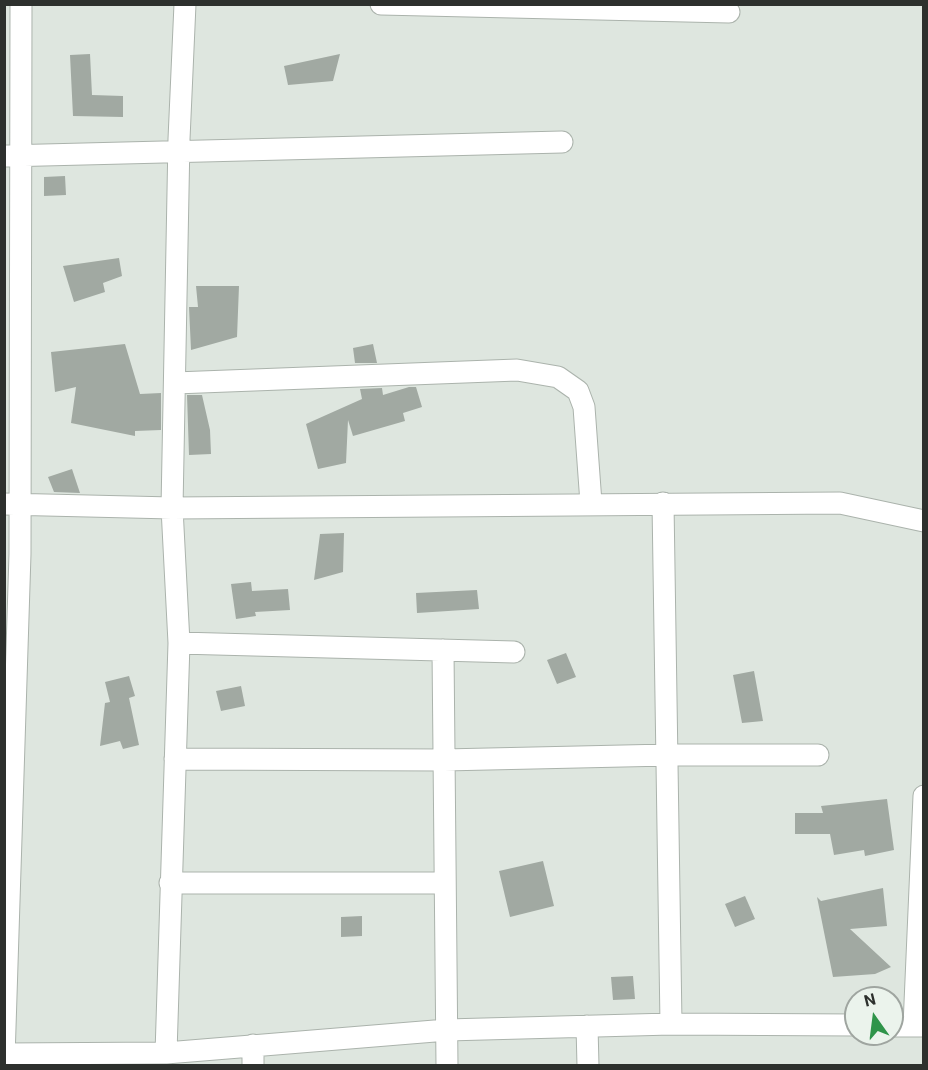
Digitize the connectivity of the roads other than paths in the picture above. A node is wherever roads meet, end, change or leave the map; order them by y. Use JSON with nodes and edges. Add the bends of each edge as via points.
{"nodes":[{"id":1,"x":21,"y":4,"type":"edge"},
{"id":2,"x":185,"y":4,"type":"edge"},
{"id":3,"x":381,"y":4,"type":"edge"},
{"id":4,"x":729,"y":12,"type":"dead end"},
{"id":5,"x":562,"y":142,"type":"dead end"},
{"id":6,"x":179,"y":150,"type":"junction"},
{"id":7,"x":13,"y":156,"type":"edge"},
{"id":8,"x":176,"y":383,"type":"junction"},
{"id":9,"x":591,"y":503,"type":"junction"},
{"id":10,"x":663,"y":503,"type":"junction"},
{"id":11,"x":12,"y":505,"type":"edge"},
{"id":12,"x":172,"y":508,"type":"junction"},
{"id":13,"x":924,"y":521,"type":"edge"},
{"id":14,"x":12,"y":554,"type":"edge"},
{"id":15,"x":179,"y":643,"type":"junction"},
{"id":16,"x":443,"y":650,"type":"junction"},
{"id":17,"x":514,"y":652,"type":"dead end"},
{"id":18,"x":668,"y":755,"type":"junction"},
{"id":19,"x":818,"y":755,"type":"dead end"},
{"id":20,"x":175,"y":759,"type":"junction"},
{"id":21,"x":444,"y":760,"type":"junction"},
{"id":22,"x":924,"y":796,"type":"edge"},
{"id":23,"x":170,"y":883,"type":"junction"},
{"id":24,"x":443,"y":883,"type":"junction"},
{"id":25,"x":671,"y":1024,"type":"junction"},
{"id":26,"x":844,"y":1025,"type":"edge"},
{"id":27,"x":587,"y":1026,"type":"junction"},
{"id":28,"x":919,"y":1026,"type":"edge"},
{"id":29,"x":447,"y":1030,"type":"junction"},
{"id":30,"x":166,"y":1053,"type":"junction"},
{"id":31,"x":253,"y":1055,"type":"edge"},
{"id":32,"x":5,"y":1056,"type":"edge"},
{"id":33,"x":447,"y":1065,"type":"edge"},
{"id":34,"x":588,"y":1065,"type":"edge"}],
"edges":[{"from":1,"to":7,"type":"street"},
{"from":2,"to":6,"type":"street"},
{"from":3,"to":4,"type":"street"},
{"from":5,"to":6,"type":"street"},
{"from":6,"to":7,"type":"street"},
{"from":6,"to":8,"type":"street"},
{"from":7,"to":11,"type":"street"},
{"from":8,"to":9,"type":"street","via":[[517,370],[558,377],[578,391],[584,407]]},
{"from":8,"to":12,"type":"street"},
{"from":9,"to":10,"type":"street"},
{"from":9,"to":12,"type":"street"},
{"from":10,"to":13,"type":"street","via":[[840,503]]},
{"from":10,"to":18,"type":"street"},
{"from":11,"to":12,"type":"street"},
{"from":11,"to":14,"type":"street"},
{"from":12,"to":15,"type":"street"},
{"from":14,"to":32,"type":"street"},
{"from":15,"to":16,"type":"street"},
{"from":15,"to":20,"type":"street"},
{"from":16,"to":17,"type":"street"},
{"from":16,"to":21,"type":"street"},
{"from":18,"to":19,"type":"street"},
{"from":18,"to":21,"type":"street"},
{"from":18,"to":25,"type":"street"},
{"from":20,"to":21,"type":"street"},
{"from":20,"to":23,"type":"street"},
{"from":21,"to":24,"type":"street"},
{"from":22,"to":28,"type":"street"},
{"from":23,"to":24,"type":"street"},
{"from":23,"to":30,"type":"street"},
{"from":24,"to":29,"type":"street"},
{"from":25,"to":26,"type":"street"},
{"from":25,"to":27,"type":"street"},
{"from":27,"to":29,"type":"street"},
{"from":27,"to":34,"type":"street"},
{"from":29,"to":31,"type":"street"},
{"from":29,"to":33,"type":"street"},
{"from":30,"to":31,"type":"street"},
{"from":30,"to":32,"type":"street"}]}
